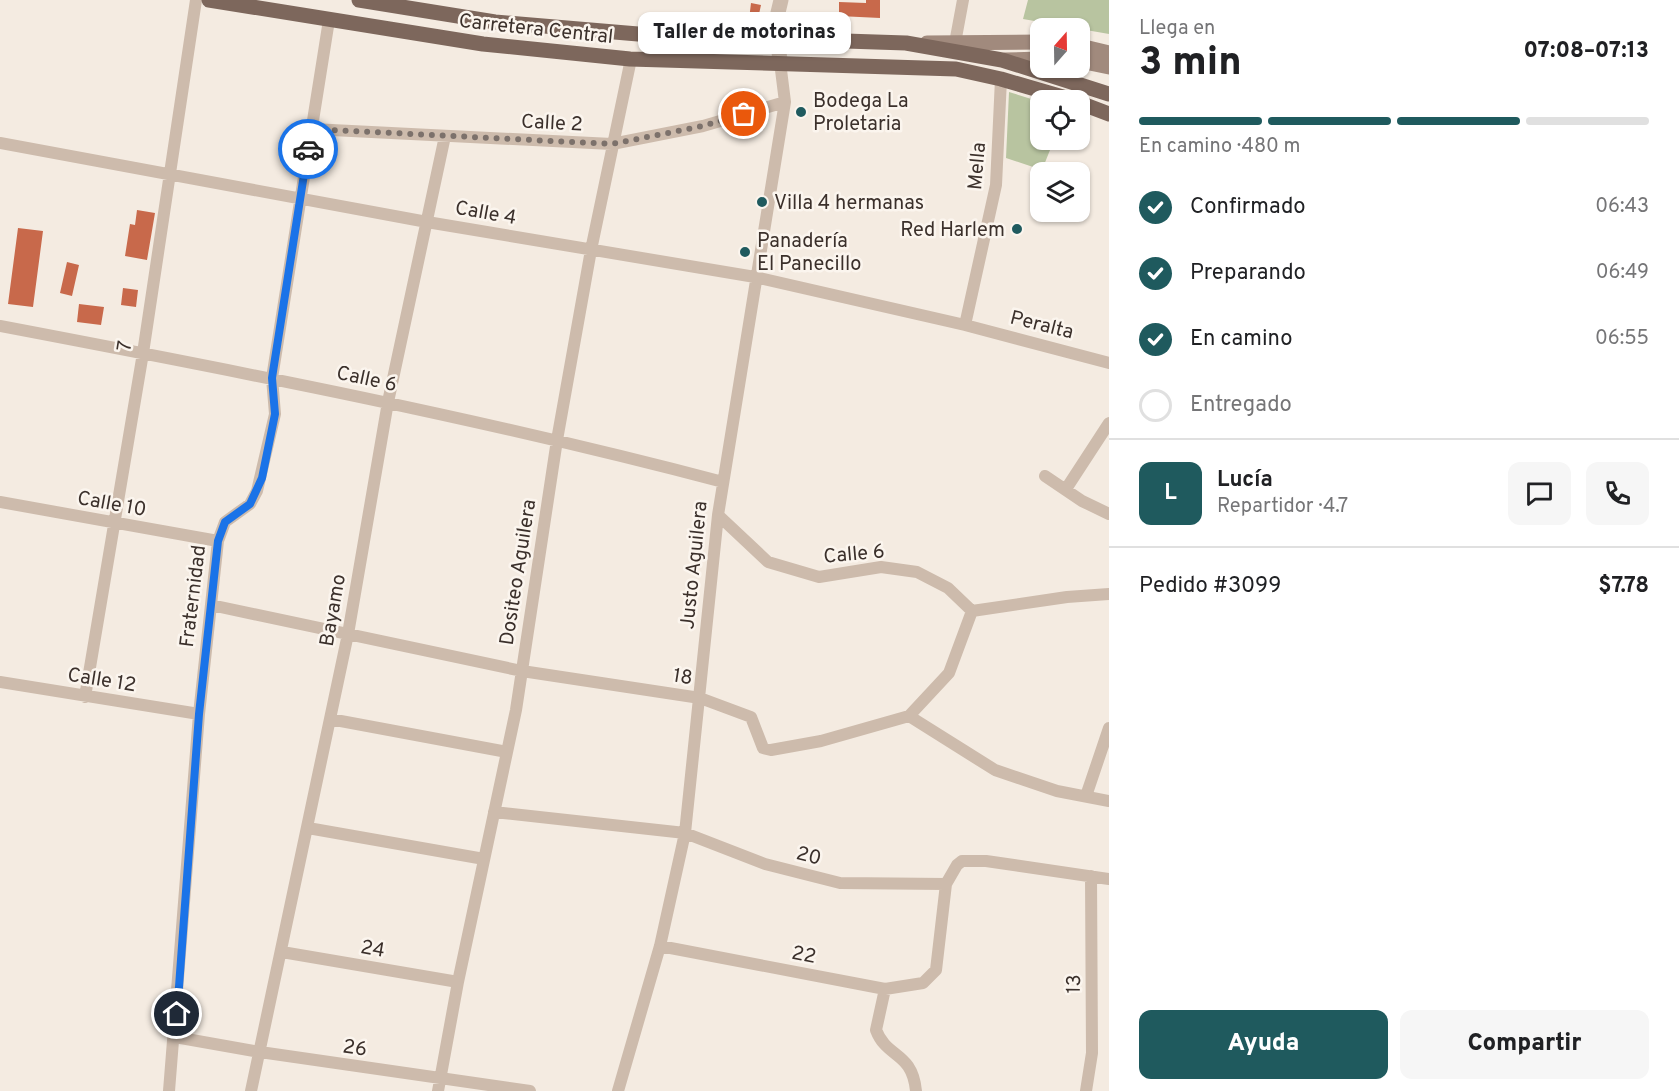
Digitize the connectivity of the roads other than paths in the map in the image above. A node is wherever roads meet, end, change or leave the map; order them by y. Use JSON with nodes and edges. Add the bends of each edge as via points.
{"nodes":[{"id":1,"x":196,"y":0,"type":"edge"},
{"id":2,"x":209,"y":0,"type":"edge"},
{"id":3,"x":359,"y":0,"type":"edge"},
{"id":4,"x":782,"y":0,"type":"edge"},
{"id":5,"x":963,"y":0,"type":"edge"},
{"id":6,"x":329,"y":20,"type":"junction"},
{"id":7,"x":777,"y":40,"type":"junction"},
{"id":8,"x":1030,"y":42,"type":"edge"},
{"id":9,"x":906,"y":43,"type":"junction"},
{"id":10,"x":955,"y":43,"type":"junction"},
{"id":11,"x":1090,"y":48,"type":"edge"},
{"id":12,"x":1109,"y":52,"type":"edge"},
{"id":13,"x":631,"y":59,"type":"junction"},
{"id":14,"x":1030,"y":59,"type":"edge"},
{"id":15,"x":1002,"y":60,"type":"junction"},
{"id":16,"x":780,"y":62,"type":"junction"},
{"id":17,"x":1090,"y":63,"type":"edge"},
{"id":18,"x":1109,"y":67,"type":"edge"},
{"id":19,"x":956,"y":69,"type":"junction"},
{"id":20,"x":1001,"y":79,"type":"junction"},
{"id":21,"x":1039,"y":90,"type":"edge"},
{"id":22,"x":1109,"y":94,"type":"edge"},
{"id":23,"x":785,"y":102,"type":"junction"},
{"id":24,"x":1090,"y":107,"type":"edge"},
{"id":25,"x":1109,"y":114,"type":"edge"},
{"id":26,"x":312,"y":129,"type":"junction"},
{"id":27,"x":445,"y":136,"type":"junction"},
{"id":28,"x":0,"y":143,"type":"edge"},
{"id":29,"x":612,"y":144,"type":"junction"},
{"id":30,"x":170,"y":174,"type":"junction"},
{"id":31,"x":299,"y":197,"type":"junction"},
{"id":32,"x":427,"y":222,"type":"junction"},
{"id":33,"x":591,"y":250,"type":"junction"},
{"id":34,"x":754,"y":277,"type":"junction"},
{"id":35,"x":965,"y":325,"type":"junction"},
{"id":36,"x":0,"y":326,"type":"edge"},
{"id":37,"x":143,"y":353,"type":"junction"},
{"id":38,"x":1109,"y":363,"type":"edge"},
{"id":39,"x":272,"y":378,"type":"junction"},
{"id":40,"x":388,"y":402,"type":"junction"},
{"id":41,"x":1109,"y":423,"type":"edge"},
{"id":42,"x":557,"y":440,"type":"junction"},
{"id":43,"x":1045,"y":477,"type":"dead end"},
{"id":44,"x":723,"y":482,"type":"junction"},
{"id":45,"x":1066,"y":489,"type":"junction"},
{"id":46,"x":0,"y":502,"type":"edge"},
{"id":47,"x":1109,"y":514,"type":"edge"},
{"id":48,"x":718,"y":515,"type":"junction"},
{"id":49,"x":114,"y":523,"type":"junction"},
{"id":50,"x":218,"y":541,"type":"junction"},
{"id":51,"x":1109,"y":594,"type":"edge"},
{"id":52,"x":211,"y":605,"type":"junction"},
{"id":53,"x":972,"y":611,"type":"junction"},
{"id":54,"x":348,"y":634,"type":"junction"},
{"id":55,"x":522,"y":671,"type":"junction"},
{"id":56,"x":0,"y":682,"type":"edge"},
{"id":57,"x":86,"y":697,"type":"junction"},
{"id":58,"x":700,"y":699,"type":"junction"},
{"id":59,"x":199,"y":714,"type":"junction"},
{"id":60,"x":909,"y":716,"type":"junction"},
{"id":61,"x":330,"y":719,"type":"junction"},
{"id":62,"x":1109,"y":728,"type":"edge"},
{"id":63,"x":507,"y":752,"type":"junction"},
{"id":64,"x":1086,"y":796,"type":"junction"},
{"id":65,"x":1109,"y":801,"type":"edge"},
{"id":66,"x":494,"y":812,"type":"junction"},
{"id":67,"x":308,"y":828,"type":"junction"},
{"id":68,"x":685,"y":833,"type":"junction"},
{"id":69,"x":484,"y":859,"type":"junction"},
{"id":70,"x":1092,"y":876,"type":"junction"},
{"id":71,"x":1109,"y":879,"type":"edge"},
{"id":72,"x":946,"y":884,"type":"junction"},
{"id":73,"x":660,"y":946,"type":"junction"},
{"id":74,"x":282,"y":952,"type":"junction"},
{"id":75,"x":458,"y":982,"type":"junction"},
{"id":76,"x":885,"y":989,"type":"junction"},
{"id":77,"x":175,"y":1037,"type":"junction"},
{"id":78,"x":260,"y":1052,"type":"junction"},
{"id":79,"x":439,"y":1085,"type":"edge"},
{"id":80,"x":169,"y":1091,"type":"edge"},
{"id":81,"x":251,"y":1091,"type":"edge"},
{"id":82,"x":530,"y":1091,"type":"edge"},
{"id":83,"x":618,"y":1091,"type":"edge"},
{"id":84,"x":916,"y":1091,"type":"edge"},
{"id":85,"x":1086,"y":1091,"type":"edge"}],
"edges":[{"from":1,"to":30,"type":"street","name":"7"},
{"from":2,"to":6,"type":"main road","name":"Carretera Central"},
{"from":3,"to":7,"type":"main road","name":"Carretera Central","via":[[495,22]]},
{"from":4,"to":7,"type":"street","name":"Justo Aguilera"},
{"from":5,"to":10,"type":"street"},
{"from":6,"to":13,"type":"main road","name":"Carretera Central","via":[[483,44]]},
{"from":6,"to":26,"type":"street","name":"Fraternidad"},
{"from":7,"to":9,"type":"main road","name":"Carretera Central"},
{"from":7,"to":16,"type":"street","name":"Justo Aguilera"},
{"from":8,"to":10,"type":"main road"},
{"from":9,"to":10,"type":"main road"},
{"from":9,"to":15,"type":"main road","name":"Carretera Central"},
{"from":11,"to":12,"type":"main road"},
{"from":13,"to":16,"type":"main road","name":"Carretera Central"},
{"from":13,"to":29,"type":"street","name":"Dositeo Aguilera"},
{"from":14,"to":15,"type":"main road"},
{"from":15,"to":19,"type":"main road"},
{"from":15,"to":22,"type":"main road","name":"Carretera Central"},
{"from":16,"to":19,"type":"main road","name":"Carretera Central"},
{"from":16,"to":23,"type":"street","name":"Justo Aguilera"},
{"from":17,"to":18,"type":"main road"},
{"from":19,"to":20,"type":"main road","name":"Carretera Central"},
{"from":20,"to":21,"type":"main road","name":"Carretera Central"},
{"from":20,"to":35,"type":"street","name":"Mella","via":[[996,185]]},
{"from":23,"to":29,"type":"street","name":"Calle 2","via":[[703,126]]},
{"from":23,"to":34,"type":"street","name":"Justo Aguilera"},
{"from":24,"to":25,"type":"main road"},
{"from":26,"to":27,"type":"street","name":"Calle 2"},
{"from":26,"to":31,"type":"street","name":"Fraternidad"},
{"from":27,"to":29,"type":"street","name":"Calle 2"},
{"from":27,"to":32,"type":"street","name":"Bayamo"},
{"from":28,"to":30,"type":"street","name":"Calle 4"},
{"from":29,"to":33,"type":"street","name":"Dositeo Aguilera"},
{"from":30,"to":31,"type":"street","name":"Calle 4"},
{"from":30,"to":37,"type":"street","name":"7"},
{"from":31,"to":32,"type":"street","name":"Calle 4"},
{"from":31,"to":39,"type":"street","name":"Fraternidad"},
{"from":32,"to":33,"type":"street","name":"Calle 4"},
{"from":32,"to":40,"type":"street","name":"Bayamo"},
{"from":33,"to":34,"type":"street","name":"Calle 4"},
{"from":33,"to":42,"type":"street","name":"Dositeo Aguilera"},
{"from":34,"to":35,"type":"street","name":"Calle 4"},
{"from":34,"to":44,"type":"street","name":"Justo Aguilera"},
{"from":35,"to":38,"type":"street","name":"Peralta"},
{"from":36,"to":37,"type":"street","name":"Calle 6"},
{"from":37,"to":39,"type":"street","name":"Calle 6"},
{"from":37,"to":49,"type":"street","name":"7"},
{"from":39,"to":40,"type":"street","name":"Calle 6"},
{"from":39,"to":50,"type":"street","name":"Fraternidad","via":[[275,414],[260,484],[250,504],[221,527]]},
{"from":40,"to":42,"type":"street","name":"Calle 6"},
{"from":40,"to":54,"type":"street","name":"Bayamo"},
{"from":41,"to":45,"type":"street"},
{"from":42,"to":44,"type":"street","name":"Calle 6"},
{"from":42,"to":55,"type":"street","name":"Dositeo Aguilera"},
{"from":43,"to":45,"type":"street"},
{"from":44,"to":48,"type":"street","name":"Justo Aguilera"},
{"from":45,"to":47,"type":"street"},
{"from":46,"to":49,"type":"street","name":"Calle 10"},
{"from":48,"to":53,"type":"street","name":"Calle 6","via":[[768,562],[819,577],[881,567],[917,572],[948,588]]},
{"from":48,"to":58,"type":"street","name":"Justo Aguilera"},
{"from":49,"to":50,"type":"street","name":"Calle 10"},
{"from":49,"to":57,"type":"street","name":"7"},
{"from":50,"to":52,"type":"street","name":"Fraternidad"},
{"from":51,"to":53,"type":"street"},
{"from":52,"to":54,"type":"street","name":"18"},
{"from":52,"to":59,"type":"street","name":"Fraternidad"},
{"from":53,"to":60,"type":"street","via":[[949,673]]},
{"from":54,"to":55,"type":"street","name":"18"},
{"from":54,"to":61,"type":"street","name":"Bayamo"},
{"from":55,"to":58,"type":"street","name":"18"},
{"from":55,"to":63,"type":"street","name":"Dositeo Aguilera"},
{"from":56,"to":57,"type":"street","name":"Calle 12"},
{"from":57,"to":59,"type":"street","name":"Calle 12"},
{"from":58,"to":60,"type":"street","name":"18","via":[[751,717],[763,748],[771,750],[821,741]]},
{"from":58,"to":68,"type":"street","name":"Justo Aguilera"},
{"from":59,"to":77,"type":"street","name":"Fraternidad"},
{"from":60,"to":64,"type":"street","via":[[995,770],[1057,791]]},
{"from":61,"to":63,"type":"street"},
{"from":61,"to":67,"type":"street","name":"Bayamo"},
{"from":62,"to":64,"type":"street"},
{"from":63,"to":66,"type":"street","name":"Dositeo Aguilera"},
{"from":64,"to":65,"type":"street"},
{"from":66,"to":68,"type":"street","name":"20"},
{"from":66,"to":69,"type":"street","name":"Dositeo Aguilera"},
{"from":67,"to":69,"type":"street"},
{"from":67,"to":74,"type":"street","name":"Bayamo"},
{"from":68,"to":72,"type":"street","name":"20","via":[[765,864],[840,883]]},
{"from":68,"to":73,"type":"street","name":"Justo Aguilera"},
{"from":69,"to":75,"type":"street","name":"Dositeo Aguilera"},
{"from":70,"to":71,"type":"street"},
{"from":70,"to":72,"type":"street","via":[[962,861]]},
{"from":70,"to":85,"type":"street","name":"13","via":[[1092,1053]]},
{"from":72,"to":76,"type":"street","name":"22","via":[[936,970],[923,983]]},
{"from":73,"to":76,"type":"street","name":"22"},
{"from":73,"to":83,"type":"street","name":"Justo Aguilera"},
{"from":74,"to":75,"type":"street","name":"24"},
{"from":74,"to":78,"type":"street","name":"Bayamo"},
{"from":75,"to":79,"type":"street","name":"Dositeo Aguilera"},
{"from":76,"to":84,"type":"street","via":[[876,1030],[886,1046],[907,1062]]},
{"from":77,"to":78,"type":"street","name":"26"},
{"from":77,"to":80,"type":"street","name":"Fraternidad"},
{"from":78,"to":79,"type":"street","name":"26"},
{"from":78,"to":81,"type":"street","name":"Bayamo"},
{"from":79,"to":82,"type":"street","name":"26"}]}
